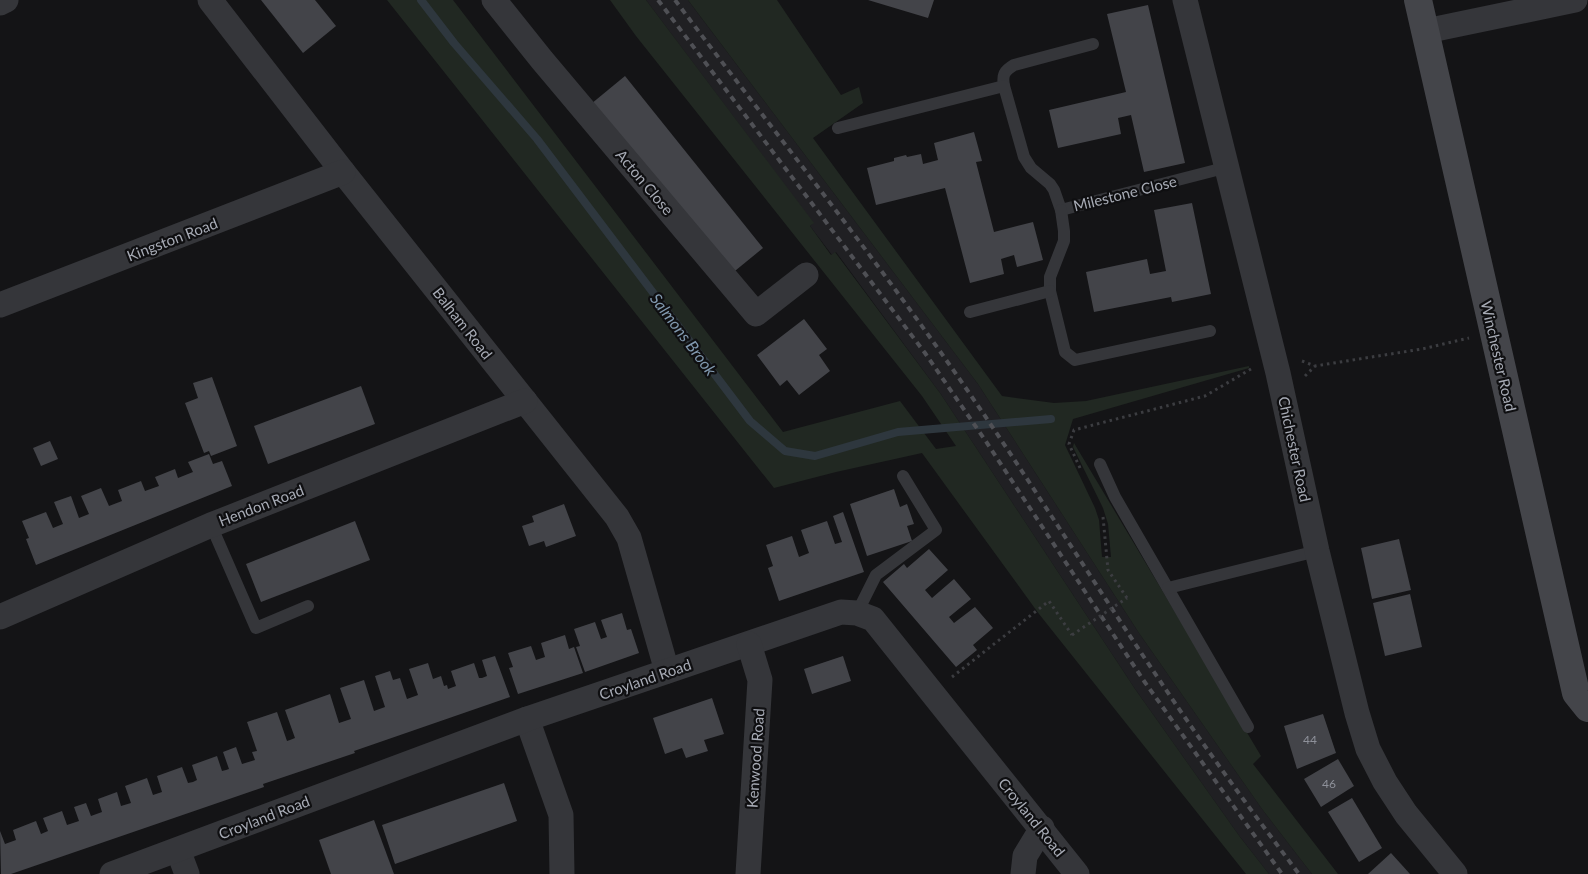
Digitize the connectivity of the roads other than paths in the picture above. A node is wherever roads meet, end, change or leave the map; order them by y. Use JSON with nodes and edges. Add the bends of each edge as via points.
{"nodes":[{"id":1,"x":6,"y":0,"type":"edge"},
{"id":2,"x":210,"y":0,"type":"edge"},
{"id":3,"x":494,"y":0,"type":"edge"},
{"id":4,"x":1186,"y":0,"type":"edge"},
{"id":5,"x":1418,"y":0,"type":"edge"},
{"id":6,"x":1575,"y":0,"type":"edge"},
{"id":7,"x":0,"y":3,"type":"edge"},
{"id":8,"x":1426,"y":31,"type":"junction"},
{"id":9,"x":1093,"y":44,"type":"dead end"},
{"id":10,"x":1004,"y":86,"type":"junction"},
{"id":11,"x":838,"y":128,"type":"dead end"},
{"id":12,"x":1228,"y":167,"type":"junction"},
{"id":13,"x":343,"y":172,"type":"junction"},
{"id":14,"x":1061,"y":210,"type":"junction"},
{"id":15,"x":806,"y":275,"type":"dead end"},
{"id":16,"x":1050,"y":291,"type":"junction"},
{"id":17,"x":0,"y":305,"type":"edge"},
{"id":18,"x":970,"y":312,"type":"dead end"},
{"id":19,"x":1210,"y":332,"type":"dead end"},
{"id":20,"x":525,"y":401,"type":"junction"},
{"id":21,"x":1100,"y":464,"type":"dead end"},
{"id":22,"x":903,"y":476,"type":"dead end"},
{"id":23,"x":210,"y":524,"type":"junction"},
{"id":24,"x":1317,"y":551,"type":"junction"},
{"id":25,"x":1168,"y":588,"type":"junction"},
{"id":26,"x":308,"y":606,"type":"dead end"},
{"id":27,"x":858,"y":613,"type":"junction"},
{"id":28,"x":0,"y":617,"type":"edge"},
{"id":29,"x":749,"y":644,"type":"junction"},
{"id":30,"x":667,"y":670,"type":"junction"},
{"id":31,"x":1588,"y":708,"type":"edge"},
{"id":32,"x":526,"y":719,"type":"junction"},
{"id":33,"x":1248,"y":727,"type":"dead end"},
{"id":34,"x":1042,"y":828,"type":"junction"},
{"id":35,"x":178,"y":850,"type":"junction"},
{"id":36,"x":112,"y":874,"type":"edge"},
{"id":37,"x":187,"y":874,"type":"edge"},
{"id":38,"x":562,"y":874,"type":"edge"},
{"id":39,"x":748,"y":874,"type":"edge"},
{"id":40,"x":1023,"y":874,"type":"edge"},
{"id":41,"x":1077,"y":874,"type":"edge"},
{"id":42,"x":1455,"y":874,"type":"edge"}],
"edges":[{"from":1,"to":7,"type":"street"},
{"from":2,"to":13,"type":"street","name":"Balham Road"},
{"from":3,"to":15,"type":"street","name":"Acton Close","via":[[756,314]]},
{"from":4,"to":12,"type":"street","name":"Chichester Road"},
{"from":5,"to":8,"type":"street","name":"Winchester Road"},
{"from":6,"to":8,"type":"street"},
{"from":8,"to":31,"type":"street","name":"Winchester Road","via":[[1576,693]]},
{"from":9,"to":10,"type":"lane","via":[[1014,65],[1002,77]]},
{"from":10,"to":11,"type":"lane"},
{"from":10,"to":14,"type":"lane","name":"Milestone Close","via":[[1024,157],[1031,168],[1050,184]]},
{"from":12,"to":14,"type":"lane","name":"Milestone Close"},
{"from":12,"to":24,"type":"street","name":"Chichester Road"},
{"from":13,"to":17,"type":"street","name":"Kingston Road"},
{"from":13,"to":20,"type":"street","name":"Balham Road"},
{"from":14,"to":16,"type":"lane","via":[[1064,241],[1050,277]]},
{"from":16,"to":18,"type":"lane"},
{"from":16,"to":19,"type":"lane","via":[[1065,352],[1075,360]]},
{"from":20,"to":23,"type":"street","name":"Hendon Road"},
{"from":20,"to":30,"type":"street","name":"Balham Road","via":[[617,517],[628,538]]},
{"from":21,"to":25,"type":"lane","via":[[1115,497]]},
{"from":22,"to":27,"type":"lane","via":[[936,530],[876,575]]},
{"from":23,"to":26,"type":"lane","via":[[256,628]]},
{"from":23,"to":28,"type":"street","name":"Hendon Road"},
{"from":24,"to":25,"type":"lane"},
{"from":24,"to":42,"type":"street","name":"Chichester Road","via":[[1368,749],[1406,814]]},
{"from":25,"to":33,"type":"lane"},
{"from":27,"to":29,"type":"street","name":"Croyland Road","via":[[841,612]]},
{"from":27,"to":34,"type":"street","name":"Croyland Road","via":[[873,619]]},
{"from":29,"to":30,"type":"street","name":"Croyland Road"},
{"from":29,"to":39,"type":"street","name":"Kenwood Road","via":[[760,680]]},
{"from":30,"to":32,"type":"street","name":"Croyland Road"},
{"from":32,"to":35,"type":"street","name":"Croyland Road"},
{"from":32,"to":38,"type":"street","via":[[561,815]]},
{"from":34,"to":40,"type":"street","via":[[1024,856]]},
{"from":34,"to":41,"type":"street","name":"Croyland Road"},
{"from":35,"to":36,"type":"street","name":"Croyland Road"},
{"from":35,"to":37,"type":"street"}]}
